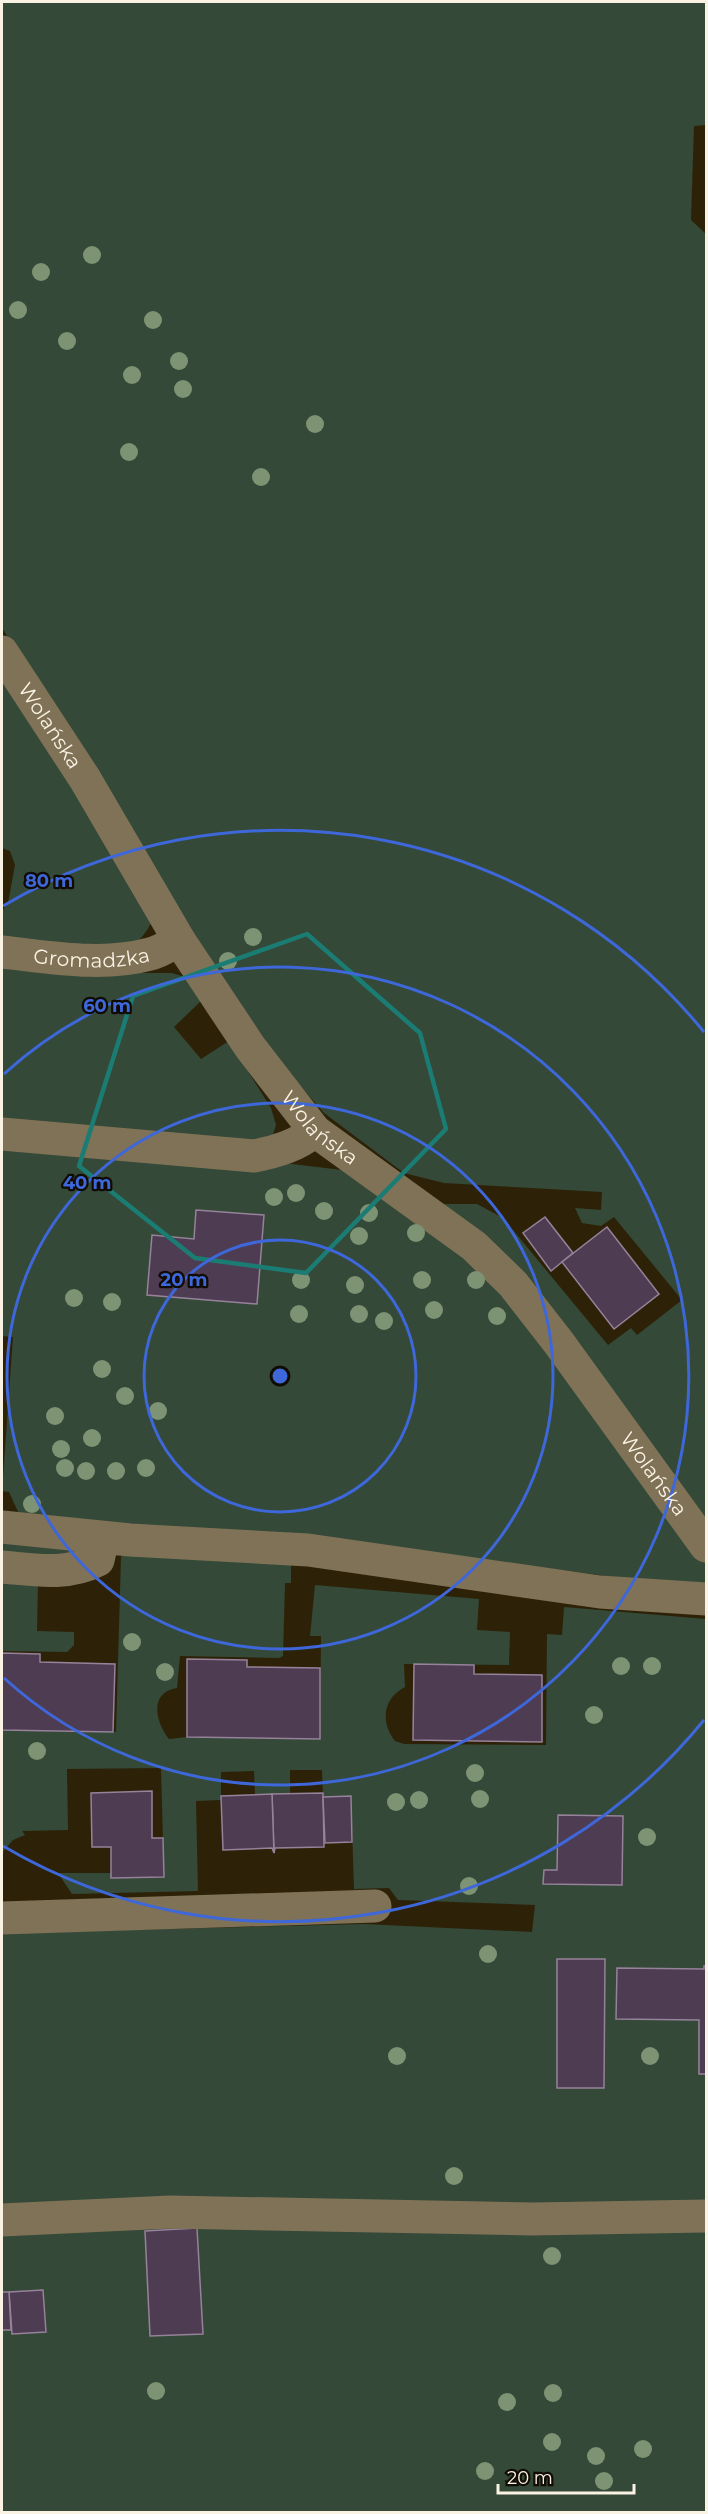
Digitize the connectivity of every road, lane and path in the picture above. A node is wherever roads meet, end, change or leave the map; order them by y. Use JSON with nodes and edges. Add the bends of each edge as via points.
{"nodes":[{"id":1,"x":2,"y":652,"type":"edge"},
{"id":2,"x":179,"y":940,"type":"junction"},
{"id":3,"x":2,"y":952,"type":"edge"},
{"id":4,"x":315,"y":1131,"type":"junction"},
{"id":5,"x":2,"y":1134,"type":"edge"},
{"id":6,"x":2,"y":1527,"type":"edge"},
{"id":7,"x":104,"y":1538,"type":"junction"},
{"id":8,"x":706,"y":1546,"type":"edge"},
{"id":9,"x":2,"y":1568,"type":"edge"},
{"id":10,"x":706,"y":1599,"type":"edge"},
{"id":11,"x":375,"y":1906,"type":"dead end"},
{"id":12,"x":2,"y":1918,"type":"edge"},
{"id":13,"x":706,"y":2217,"type":"edge"},
{"id":14,"x":2,"y":2220,"type":"edge"}],
"edges":[{"from":1,"to":2,"type":"street","name":"Wolańska","via":[[85,779]]},
{"from":2,"to":3,"type":"street","name":"Gromadzka","via":[[134,958],[84,961]]},
{"from":2,"to":4,"type":"street","name":"Wolańska","via":[[250,1047]]},
{"from":4,"to":5,"type":"street","via":[[300,1143],[254,1156]]},
{"from":4,"to":8,"type":"street","name":"Wolańska","via":[[474,1246],[513,1284]]},
{"from":6,"to":7,"type":"street"},
{"from":7,"to":9,"type":"street","via":[[98,1560],[83,1568],[54,1572]]},
{"from":7,"to":10,"type":"street","via":[[308,1550],[600,1592]]},
{"from":11,"to":12,"type":"street"},
{"from":13,"to":14,"type":"street","via":[[532,2219],[170,2212]]}]}
